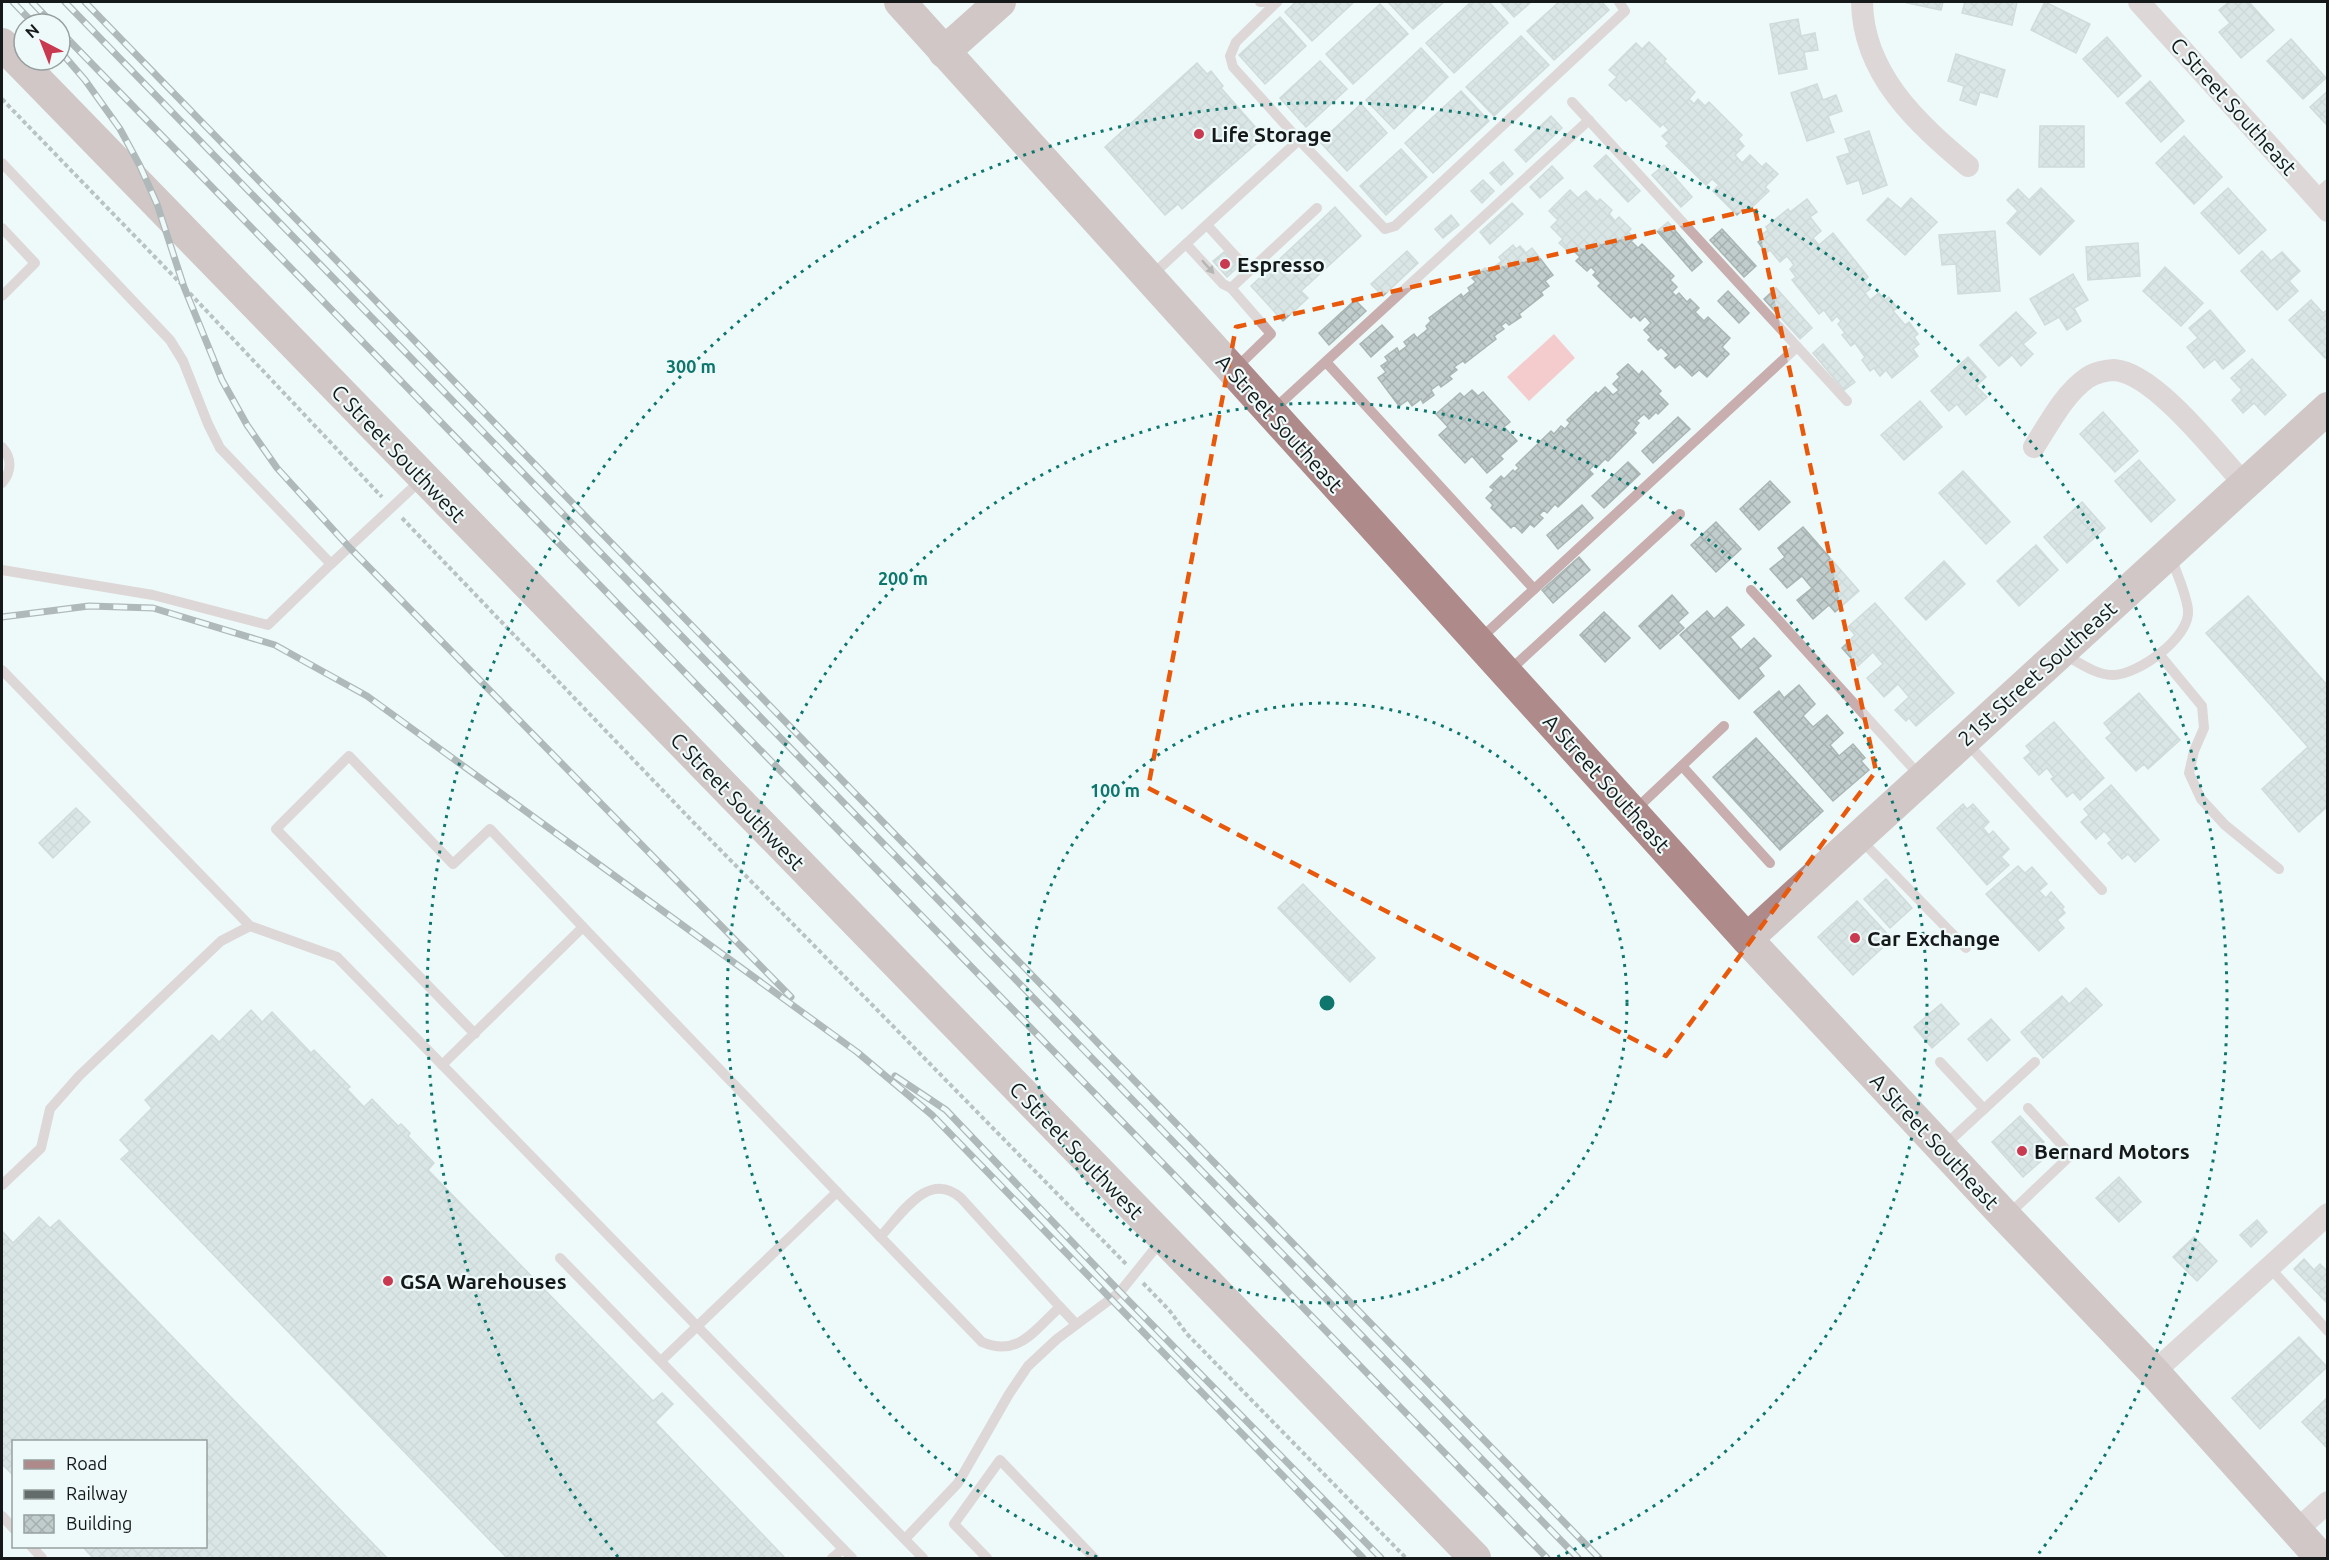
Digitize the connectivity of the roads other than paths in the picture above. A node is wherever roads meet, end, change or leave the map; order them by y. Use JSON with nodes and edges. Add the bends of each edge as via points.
{"nodes":[{"id":1,"x":900,"y":2,"type":"edge"},
{"id":2,"x":1000,"y":2,"type":"edge"},
{"id":3,"x":1260,"y":2,"type":"edge"},
{"id":4,"x":1618,"y":2,"type":"edge"},
{"id":5,"x":1862,"y":2,"type":"edge"},
{"id":6,"x":2139,"y":2,"type":"edge"},
{"id":7,"x":2,"y":44,"type":"edge"},
{"id":8,"x":945,"y":52,"type":"junction"},
{"id":9,"x":1572,"y":102,"type":"dead end"},
{"id":10,"x":1589,"y":120,"type":"junction"},
{"id":11,"x":1299,"y":140,"type":"junction"},
{"id":12,"x":2,"y":163,"type":"edge"},
{"id":13,"x":1968,"y":166,"type":"dead end"},
{"id":14,"x":2323,"y":197,"type":"edge"},
{"id":15,"x":1317,"y":208,"type":"dead end"},
{"id":16,"x":1207,"y":225,"type":"junction"},
{"id":17,"x":2,"y":228,"type":"edge"},
{"id":18,"x":1186,"y":244,"type":"junction"},
{"id":19,"x":1249,"y":271,"type":"junction"},
{"id":20,"x":1149,"y":278,"type":"junction"},
{"id":21,"x":1231,"y":288,"type":"junction"},
{"id":22,"x":2,"y":296,"type":"edge"},
{"id":23,"x":1797,"y":347,"type":"junction"},
{"id":24,"x":1326,"y":362,"type":"junction"},
{"id":25,"x":1233,"y":371,"type":"junction"},
{"id":26,"x":1847,"y":401,"type":"dead end"},
{"id":27,"x":2328,"y":408,"type":"edge"},
{"id":28,"x":1270,"y":412,"type":"junction"},
{"id":29,"x":2,"y":447,"type":"edge"},
{"id":30,"x":2034,"y":447,"type":"dead end"},
{"id":31,"x":423,"y":477,"type":"junction"},
{"id":32,"x":2,"y":483,"type":"edge"},
{"id":33,"x":2244,"y":484,"type":"junction"},
{"id":34,"x":1680,"y":514,"type":"dead end"},
{"id":35,"x":2169,"y":552,"type":"junction"},
{"id":36,"x":331,"y":564,"type":"junction"},
{"id":37,"x":2,"y":570,"type":"edge"},
{"id":38,"x":1534,"y":589,"type":"junction"},
{"id":39,"x":1751,"y":590,"type":"dead end"},
{"id":40,"x":1477,"y":641,"type":"junction"},
{"id":41,"x":2059,"y":652,"type":"junction"},
{"id":42,"x":2159,"y":654,"type":"junction"},
{"id":43,"x":2,"y":670,"type":"edge"},
{"id":44,"x":1507,"y":673,"type":"junction"},
{"id":45,"x":1724,"y":726,"type":"dead end"},
{"id":46,"x":1964,"y":740,"type":"junction"},
{"id":47,"x":1682,"y":766,"type":"junction"},
{"id":48,"x":1922,"y":777,"type":"junction"},
{"id":49,"x":1633,"y":813,"type":"junction"},
{"id":50,"x":1858,"y":836,"type":"junction"},
{"id":51,"x":1770,"y":864,"type":"dead end"},
{"id":52,"x":2279,"y":869,"type":"dead end"},
{"id":53,"x":2102,"y":890,"type":"dead end"},
{"id":54,"x":250,"y":926,"type":"junction"},
{"id":55,"x":583,"y":927,"type":"junction"},
{"id":56,"x":1747,"y":939,"type":"junction"},
{"id":57,"x":1966,"y":948,"type":"dead end"},
{"id":58,"x":475,"y":1034,"type":"junction"},
{"id":59,"x":1940,"y":1062,"type":"dead end"},
{"id":60,"x":2035,"y":1062,"type":"dead end"},
{"id":61,"x":442,"y":1065,"type":"junction"},
{"id":62,"x":2028,"y":1108,"type":"dead end"},
{"id":63,"x":1984,"y":1109,"type":"junction"},
{"id":64,"x":1942,"y":1149,"type":"junction"},
{"id":65,"x":2,"y":1185,"type":"edge"},
{"id":66,"x":837,"y":1192,"type":"junction"},
{"id":67,"x":2328,"y":1214,"type":"edge"},
{"id":68,"x":2006,"y":1217,"type":"junction"},
{"id":69,"x":880,"y":1237,"type":"junction"},
{"id":70,"x":1163,"y":1239,"type":"junction"},
{"id":71,"x":560,"y":1258,"type":"dead end"},
{"id":72,"x":2270,"y":1267,"type":"junction"},
{"id":73,"x":1060,"y":1307,"type":"junction"},
{"id":74,"x":1076,"y":1324,"type":"junction"},
{"id":75,"x":697,"y":1326,"type":"junction"},
{"id":76,"x":2328,"y":1331,"type":"edge"},
{"id":77,"x":661,"y":1361,"type":"junction"},
{"id":78,"x":2154,"y":1372,"type":"junction"},
{"id":79,"x":2328,"y":1502,"type":"edge"},
{"id":80,"x":2296,"y":1531,"type":"junction"},
{"id":81,"x":904,"y":1539,"type":"junction"},
{"id":82,"x":843,"y":1548,"type":"junction"},
{"id":83,"x":832,"y":1558,"type":"edge"},
{"id":84,"x":852,"y":1558,"type":"edge"},
{"id":85,"x":923,"y":1558,"type":"edge"},
{"id":86,"x":987,"y":1558,"type":"edge"},
{"id":87,"x":1094,"y":1558,"type":"edge"},
{"id":88,"x":1474,"y":1558,"type":"edge"},
{"id":89,"x":2321,"y":1558,"type":"edge"}],
"edges":[{"from":1,"to":8,"type":"main road","name":"A Street Southeast"},
{"from":2,"to":8,"type":"main road"},
{"from":3,"to":11,"type":"lane","via":[[1277,2],[1236,42],[1230,56],[1233,67]]},
{"from":4,"to":11,"type":"lane","via":[[1625,11],[1395,226],[1385,229]]},
{"from":5,"to":13,"type":"street","via":[[1865,34],[1885,79],[1904,106]]},
{"from":6,"to":14,"type":"street","name":"C Street Southeast"},
{"from":7,"to":31,"type":"main road","name":"C Street Southwest"},
{"from":8,"to":20,"type":"main road","name":"A Street Southeast"},
{"from":9,"to":10,"type":"lane"},
{"from":10,"to":23,"type":"lane"},
{"from":10,"to":24,"type":"lane"},
{"from":11,"to":16,"type":"lane"},
{"from":12,"to":36,"type":"lane","via":[[170,340],[220,448]]},
{"from":15,"to":19,"type":"lane"},
{"from":16,"to":18,"type":"lane"},
{"from":16,"to":19,"type":"lane"},
{"from":17,"to":22,"type":"lane","via":[[35,263]]},
{"from":18,"to":20,"type":"lane"},
{"from":18,"to":21,"type":"lane","one_way":true},
{"from":19,"to":21,"type":"lane"},
{"from":20,"to":25,"type":"main road","name":"A Street Southeast"},
{"from":21,"to":25,"type":"lane","via":[[1271,334]]},
{"from":23,"to":26,"type":"lane"},
{"from":23,"to":38,"type":"lane"},
{"from":24,"to":28,"type":"lane"},
{"from":24,"to":38,"type":"lane"},
{"from":25,"to":28,"type":"main road","name":"A Street Southeast"},
{"from":27,"to":33,"type":"main road","name":"21st Street Southeast"},
{"from":28,"to":40,"type":"main road","name":"A Street Southeast"},
{"from":29,"to":32,"type":"lane","via":[[10,461]]},
{"from":30,"to":33,"type":"street","via":[[2056,412],[2088,377],[2115,370],[2151,387],[2173,406]]},
{"from":31,"to":36,"type":"lane"},
{"from":31,"to":70,"type":"main road","name":"C Street Southwest"},
{"from":33,"to":35,"type":"main road","name":"21st Street Southeast"},
{"from":34,"to":44,"type":"lane"},
{"from":35,"to":41,"type":"main road","name":"21st Street Southeast"},
{"from":35,"to":42,"type":"lane","via":[[2189,612],[2180,633]]},
{"from":36,"to":37,"type":"lane","via":[[268,625],[153,595]]},
{"from":38,"to":40,"type":"lane"},
{"from":39,"to":48,"type":"lane"},
{"from":40,"to":44,"type":"main road","name":"A Street Southeast"},
{"from":41,"to":42,"type":"lane","via":[[2108,675],[2135,669]]},
{"from":41,"to":46,"type":"main road","name":"21st Street Southeast"},
{"from":42,"to":52,"type":"lane","via":[[2202,706],[2204,728],[2189,773],[2201,800]]},
{"from":43,"to":54,"type":"lane"},
{"from":44,"to":49,"type":"main road","name":"A Street Southeast"},
{"from":45,"to":47,"type":"lane"},
{"from":46,"to":48,"type":"main road","name":"21st Street Southeast"},
{"from":46,"to":53,"type":"lane"},
{"from":47,"to":49,"type":"lane"},
{"from":47,"to":51,"type":"lane"},
{"from":48,"to":50,"type":"main road","name":"21st Street Southeast"},
{"from":49,"to":56,"type":"main road","name":"A Street Southeast"},
{"from":50,"to":56,"type":"main road","name":"21st Street Southeast"},
{"from":50,"to":57,"type":"lane"},
{"from":54,"to":61,"type":"lane","via":[[337,957]]},
{"from":54,"to":65,"type":"lane","via":[[221,941],[79,1076],[50,1109],[41,1148]]},
{"from":55,"to":58,"type":"lane"},
{"from":55,"to":58,"type":"lane","via":[[490,828],[453,864],[349,756],[276,829]]},
{"from":55,"to":66,"type":"lane"},
{"from":56,"to":64,"type":"main road","name":"A Street Southeast"},
{"from":58,"to":61,"type":"lane"},
{"from":59,"to":63,"type":"lane"},
{"from":60,"to":63,"type":"lane"},
{"from":61,"to":75,"type":"lane"},
{"from":62,"to":68,"type":"lane","via":[[2071,1155]]},
{"from":63,"to":64,"type":"lane"},
{"from":64,"to":68,"type":"main road","name":"A Street Southeast"},
{"from":66,"to":69,"type":"lane"},
{"from":66,"to":75,"type":"lane"},
{"from":67,"to":72,"type":"street"},
{"from":68,"to":78,"type":"main road","name":"A Street Southeast"},
{"from":69,"to":73,"type":"lane","via":[[973,1334],[994,1347],[1017,1345]]},
{"from":69,"to":73,"type":"lane","via":[[919,1196],[945,1188],[961,1198]]},
{"from":70,"to":74,"type":"lane","via":[[1120,1292]]},
{"from":70,"to":88,"type":"main road","name":"C Street Southwest"},
{"from":71,"to":77,"type":"lane"},
{"from":72,"to":76,"type":"lane"},
{"from":72,"to":78,"type":"street"},
{"from":73,"to":74,"type":"lane"},
{"from":74,"to":81,"type":"lane","via":[[1028,1366],[958,1483]]},
{"from":75,"to":77,"type":"lane"},
{"from":75,"to":81,"type":"lane"},
{"from":77,"to":82,"type":"lane"},
{"from":78,"to":80,"type":"main road","name":"A Street Southeast"},
{"from":79,"to":80,"type":"street"},
{"from":80,"to":89,"type":"main road","name":"A Street Southeast"},
{"from":81,"to":85,"type":"lane"},
{"from":82,"to":83,"type":"lane"},
{"from":82,"to":84,"type":"lane"},
{"from":86,"to":87,"type":"lane","via":[[954,1524],[999,1460]]}]}
